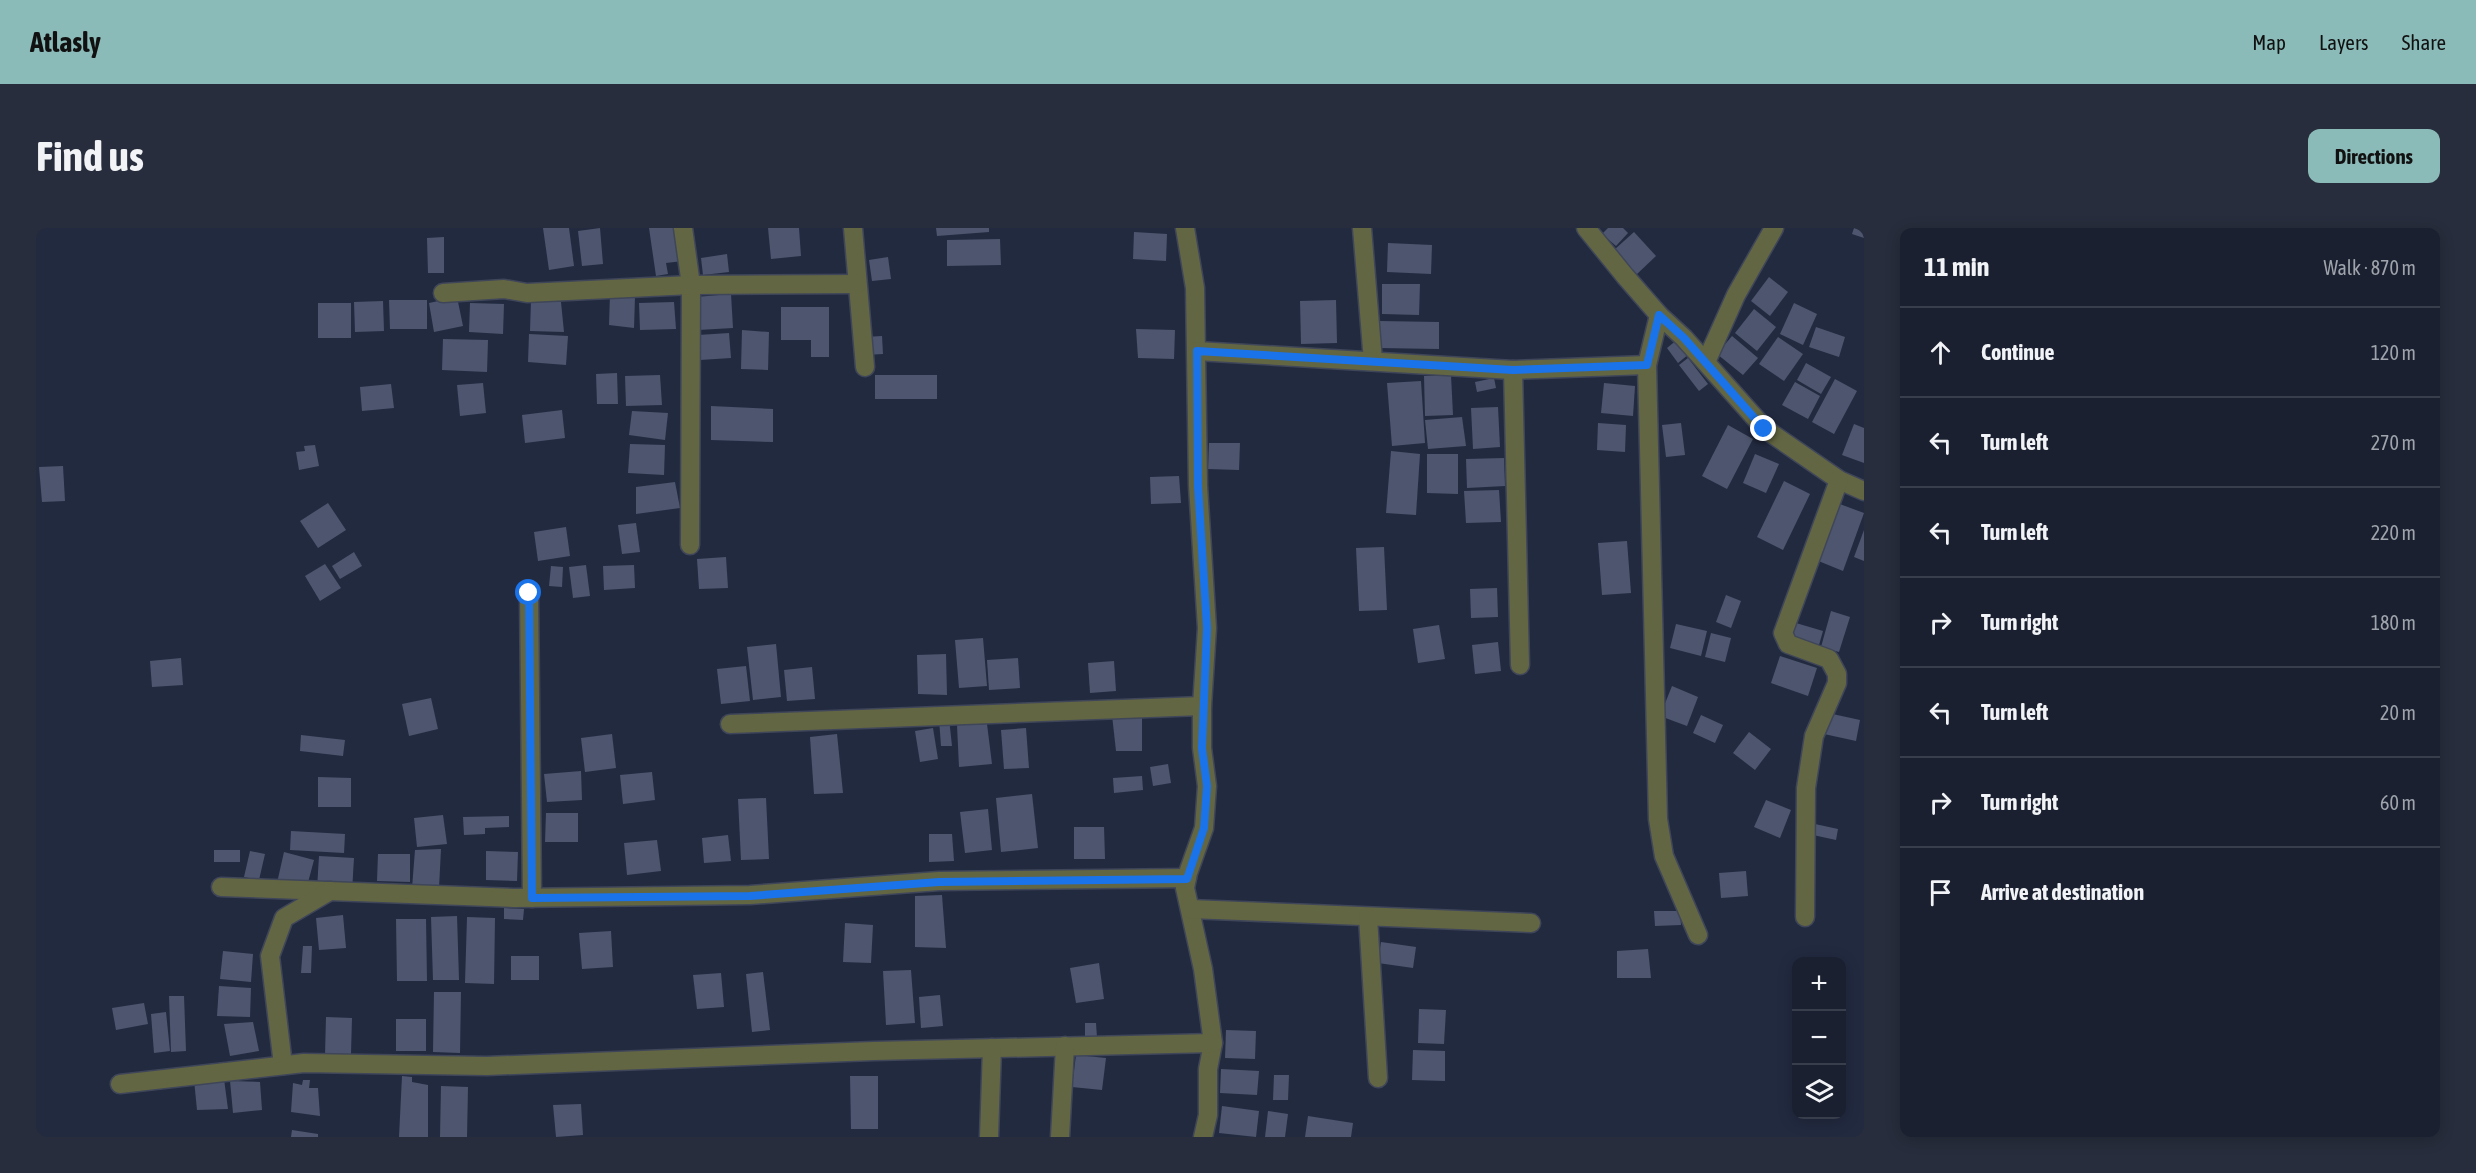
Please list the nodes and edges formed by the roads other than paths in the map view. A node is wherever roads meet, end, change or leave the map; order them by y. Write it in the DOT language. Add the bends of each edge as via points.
graph roads {
  1 [pos="683,228"];
  2 [pos="853,228"];
  3 [pos="1185,228"];
  4 [pos="1362,228"];
  5 [pos="1586,228"];
  6 [pos="1774,228"];
  7 [pos="857,284"];
  8 [pos="691,285"];
  9 [pos="442,292"];
  10 [pos="1659,315"];
  11 [pos="1197,351"];
  12 [pos="1373,361"];
  13 [pos="1706,362"];
  14 [pos="1647,365"];
  15 [pos="866,367"];
  16 [pos="1513,370"];
  17 [pos="1839,480"];
  18 [pos="1864,491"];
  19 [pos="690,545"];
  20 [pos="529,593"];
  21 [pos="1520,665"];
  22 [pos="1203,705"];
  23 [pos="730,724"];
  24 [pos="1187,879"];
  25 [pos="221,887"];
  26 [pos="330,891"];
  27 [pos="532,898"];
  28 [pos="1190,909"];
  29 [pos="1368,917"];
  30 [pos="1804,917"];
  31 [pos="1531,923"];
  32 [pos="1698,934"];
  33 [pos="1213,1043"];
  34 [pos="1065,1046"];
  35 [pos="992,1048"];
  36 [pos="283,1065"];
  37 [pos="1378,1078"];
  38 [pos="120,1084"];
  39 [pos="989,1137"];
  40 [pos="1060,1137"];
  41 [pos="1203,1137"];
  1 -- 8 [label="street"];
  2 -- 7 [label="street"];
  3 -- 11 [label="street" via="1195,288"];
  4 -- 12 [label="street"];
  5 -- 10 [label="street"];
  6 -- 13 [label="street" via="1736,295"];
  7 -- 8 [label="street"];
  7 -- 15 [label="street"];
  8 -- 9 [label="street" via="527,293 504,289"];
  8 -- 19 [label="street"];
  10 -- 13 [label="street"];
  10 -- 14 [label="street"];
  11 -- 12 [label="street"];
  11 -- 22 [label="street" via="1198,486 1207,628"];
  12 -- 16 [label="street"];
  13 -- 17 [label="street" via="1764,429"];
  14 -- 16 [label="street"];
  14 -- 32 [label="street" via="1658,819 1664,856"];
  16 -- 21 [label="street"];
  17 -- 18 [label="street"];
  17 -- 30 [label="street" via="1783,633 1788,644 1829,659 1837,674 1814,736 1806,788"];
  20 -- 27 [label="street"];
  22 -- 23 [label="street"];
  22 -- 24 [label="street" via="1202,748 1207,786 1204,828"];
  24 -- 27 [label="street" via="939,882 750,896"];
  24 -- 28 [label="street"];
  25 -- 26 [label="street"];
  26 -- 27 [label="street"];
  26 -- 36 [label="street" via="284,918 270,956"];
  28 -- 29 [label="street"];
  28 -- 33 [label="street"];
  29 -- 31 [label="street"];
  29 -- 37 [label="street"];
  33 -- 34 [label="street"];
  33 -- 41 [label="street"];
  34 -- 35 [label="street"];
  34 -- 40 [label="street"];
  35 -- 36 [label="street" via="487,1066"];
  35 -- 39 [label="street"];
  36 -- 38 [label="street"];
}
